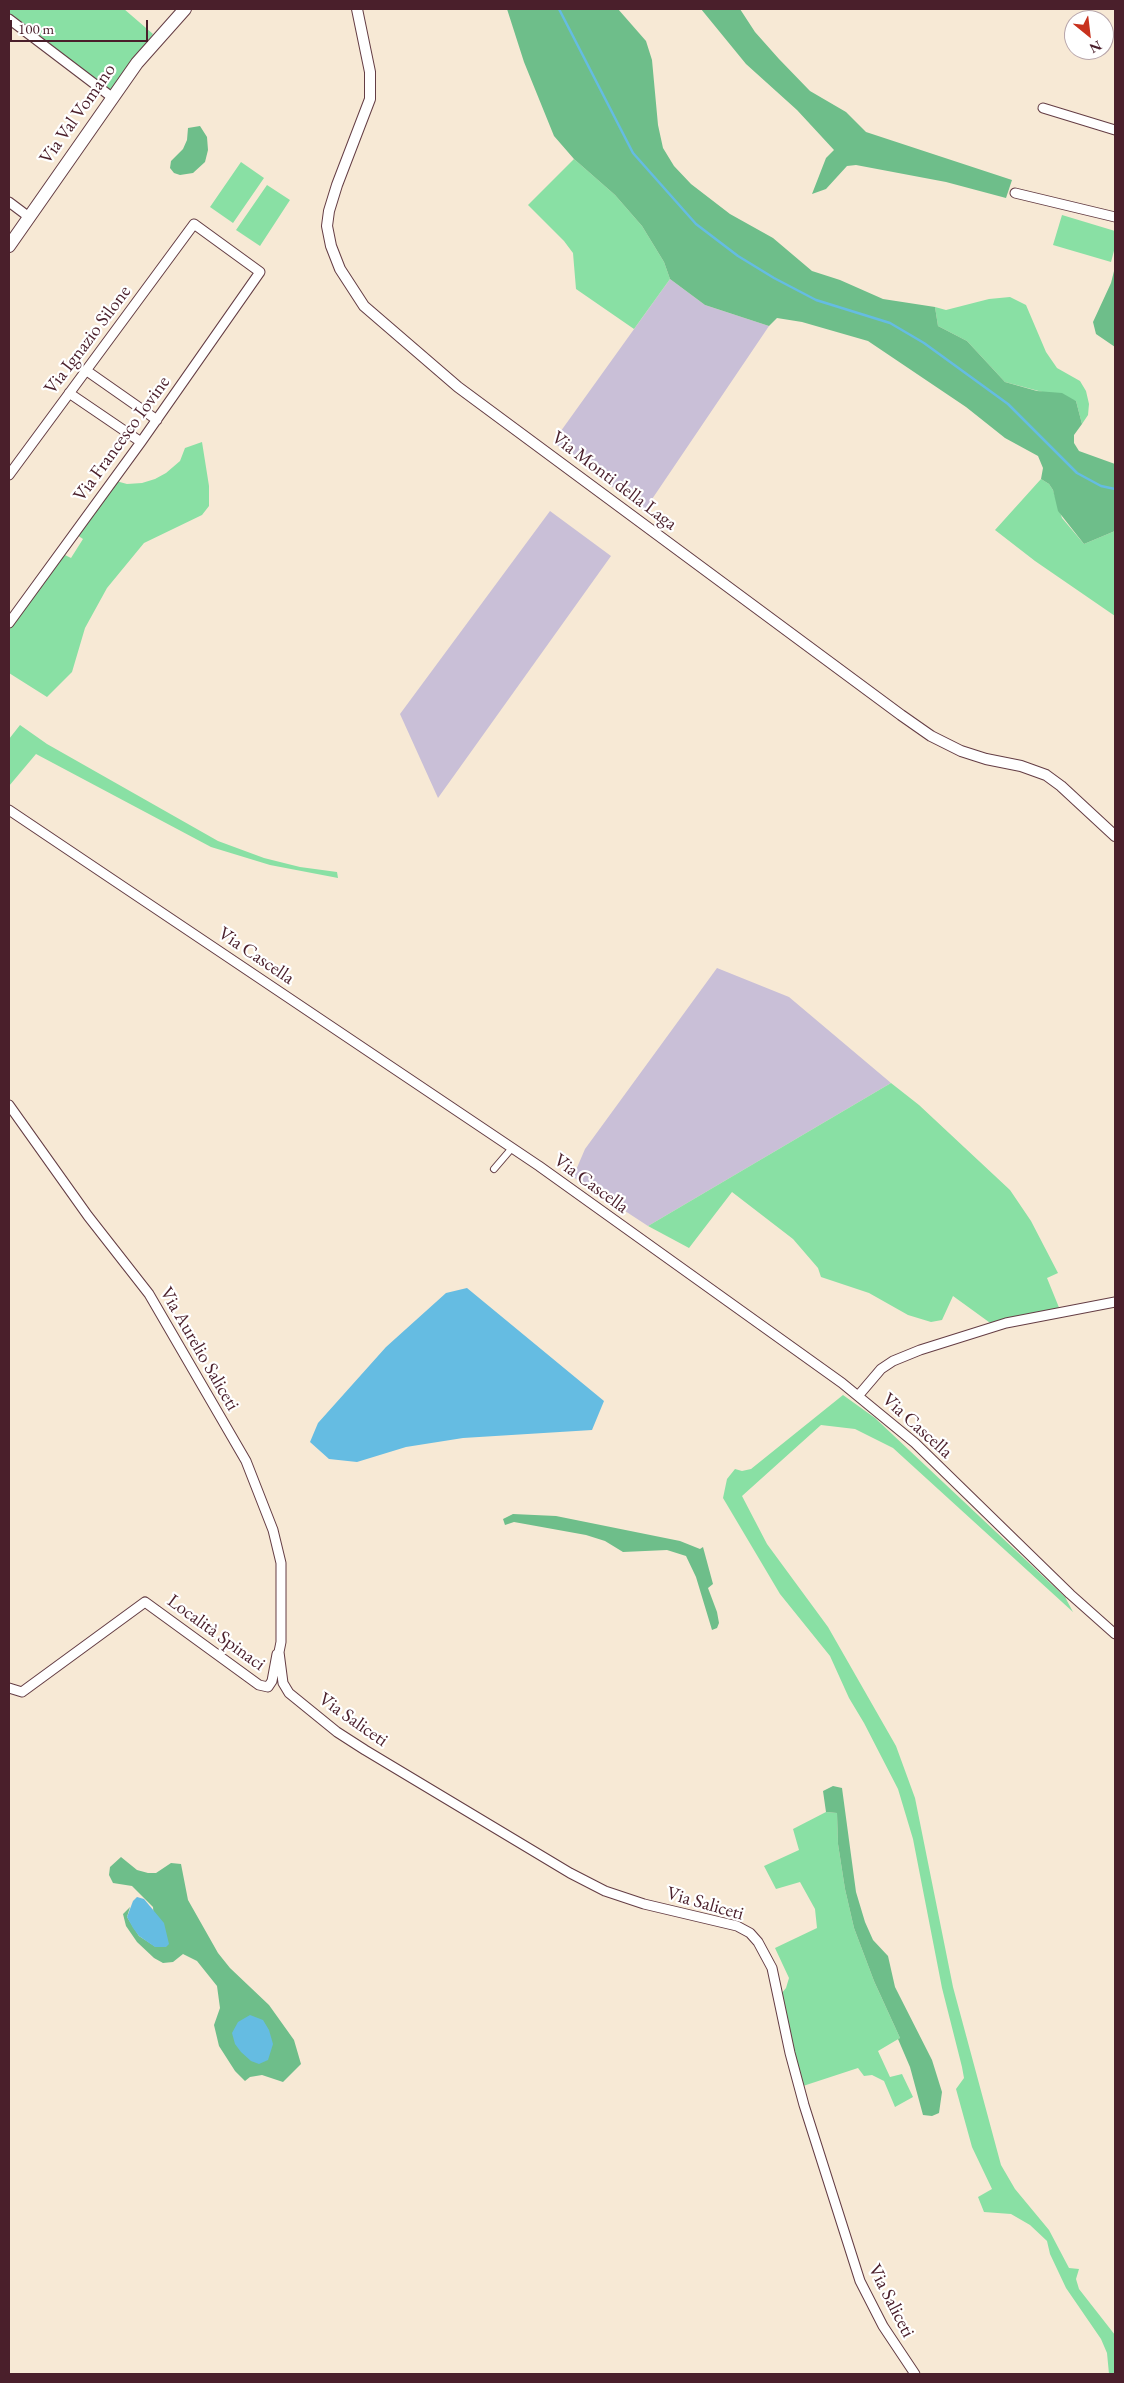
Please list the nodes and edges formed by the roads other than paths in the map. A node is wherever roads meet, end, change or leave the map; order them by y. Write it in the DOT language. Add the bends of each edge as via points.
graph roads {
  1 [pos="185,9"];
  2 [pos="357,9"];
  3 [pos="9,19"];
  4 [pos="112,98"];
  5 [pos="1042,108"];
  6 [pos="1115,130"];
  7 [pos="1015,192"];
  8 [pos="9,202"];
  9 [pos="29,217"];
  10 [pos="1115,217"];
  11 [pos="9,246"];
  12 [pos="260,272"];
  13 [pos="87,371"];
  14 [pos="69,393"];
  15 [pos="156,420"];
  16 [pos="141,442"];
  17 [pos="9,475"];
  18 [pos="9,623"];
  19 [pos="9,810"];
  20 [pos="1115,836"];
  21 [pos="9,1105"];
  22 [pos="512,1148"];
  23 [pos="494,1169"];
  24 [pos="1115,1302"];
  25 [pos="858,1396"];
  26 [pos="1115,1634"];
  27 [pos="281,1642"];
  28 [pos="9,1688"];
  29 [pos="915,2374"];
  1 -- 4 [label="main road, Via Val Vomano" via="148,49"];
  2 -- 20 [label="street, Via Monti della Laga" via="370,72 370,99 337,185 327,226 343,277 364,306 458,387 901,715 931,736 958,749 1046,775"];
  3 -- 4 [label="street"];
  4 -- 9 [label="main road, Via Val Vomano"];
  5 -- 6 [label="street"];
  7 -- 10 [label="street"];
  8 -- 9 [label="street"];
  9 -- 11 [label="main road, Via Val Vomano"];
  12 -- 13 [label="street, Via Ignazio Silone" via="194,224"];
  12 -- 15 [label="street, Via Francesco Iovine"];
  13 -- 14 [label="street, Via Ignazio Silone"];
  13 -- 15 [label="street"];
  14 -- 16 [label="street"];
  14 -- 17 [label="street, Via Ignazio Silone"];
  15 -- 16 [label="street, Via Francesco Iovine"];
  16 -- 18 [label="street, Via Francesco Iovine"];
  19 -- 22 [label="street, Via Cascella"];
  21 -- 27 [label="street, Via Aurelio Saliceti" via="88,1216 149,1294 246,1461 273,1530 281,1563"];
  22 -- 23 [label="street"];
  22 -- 25 [label="street, Via Cascella"];
  24 -- 25 [label="street" via="1006,1323 920,1350 881,1369"];
  25 -- 26 [label="street, Via Cascella" via="915,1443"];
  27 -- 28 [label="street, Località Spinaci" via="272,1681 268,1687 260,1685 145,1602 22,1692"];
  27 -- 29 [label="street, Via Saliceti" via="283,1683 289,1693 365,1750 605,1891 644,1904 737,1926 758,1942 772,1968 804,2104 860,2281 883,2326"];
}
